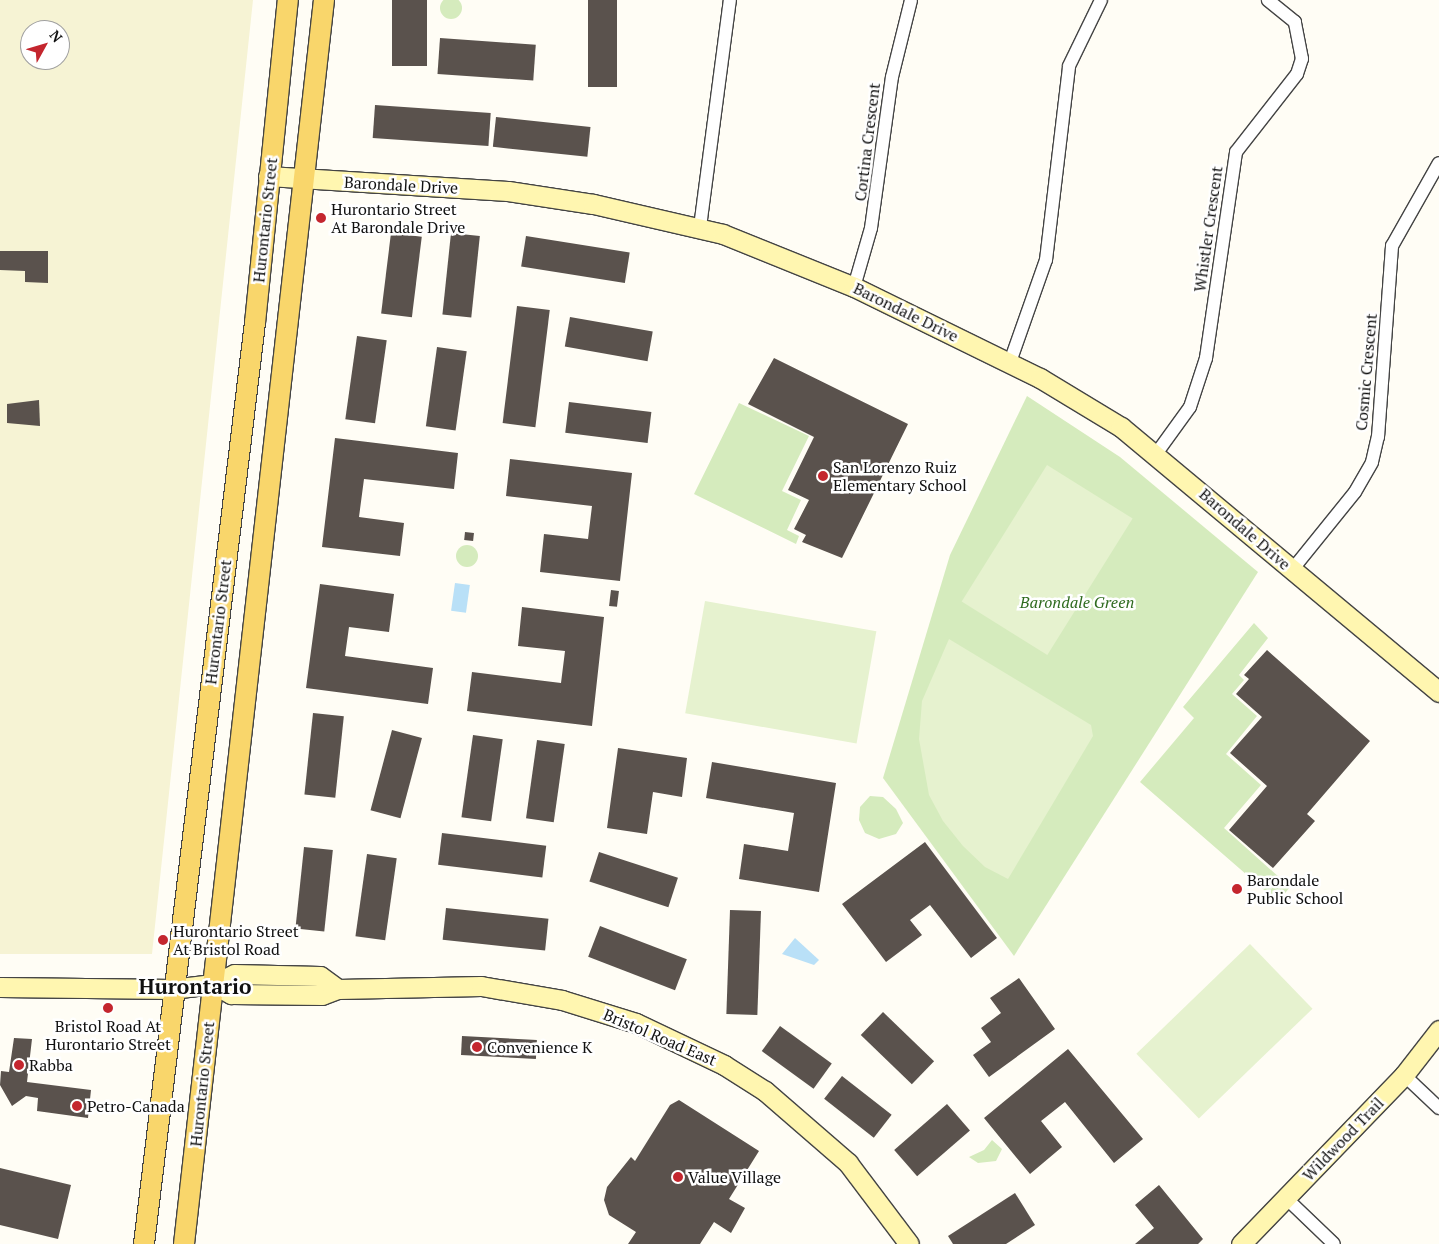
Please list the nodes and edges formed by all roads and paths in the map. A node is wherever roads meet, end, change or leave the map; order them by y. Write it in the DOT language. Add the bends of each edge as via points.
graph roads {
  1 [pos="288,0"];
  2 [pos="324,0"];
  3 [pos="730,0"];
  4 [pos="911,0"];
  5 [pos="1101,0"];
  6 [pos="1268,0"];
  7 [pos="1439,163"];
  8 [pos="268,176"];
  9 [pos="303,178"];
  10 [pos="700,227"];
  11 [pos="854,287"];
  12 [pos="1010,362"];
  13 [pos="1156,454"];
  14 [pos="1292,570"];
  15 [pos="1437,688"];
  16 [pos="213,984"];
  17 [pos="0,987"];
  18 [pos="172,989"];
  19 [pos="1439,1030"];
  20 [pos="1404,1075"];
  21 [pos="1439,1108"];
  22 [pos="1286,1198"];
  23 [pos="144,1244"];
  24 [pos="184,1244"];
  25 [pos="909,1244"];
  26 [pos="1241,1244"];
  27 [pos="1334,1244"];
  1 -- 8 [label="main road, Hurontario Street"];
  2 -- 9 [label="main road, Hurontario Street"];
  3 -- 10 [label="street"];
  4 -- 11 [label="street, Cortina Crescent" via="892,77 872,228"];
  5 -- 12 [label="street" via="1069,66 1046,260"];
  6 -- 13 [label="street, Whistler Crescent" via="1295,22 1302,59 1297,74 1236,152 1206,358 1190,407"];
  7 -- 14 [label="street, Cosmic Crescent" via="1392,246 1378,436 1372,462 1355,492"];
  8 -- 9 [label="street, Barondale Drive"];
  8 -- 18 [label="main road, Hurontario Street" via="255,323"];
  9 -- 10 [label="street, Barondale Drive" via="554,197"];
  9 -- 16 [label="main road, Hurontario Street"];
  10 -- 11 [label="street, Barondale Drive"];
  11 -- 12 [label="street, Barondale Drive"];
  12 -- 13 [label="street, Barondale Drive" via="1088,406"];
  13 -- 14 [label="street, Barondale Drive"];
  14 -- 15 [label="street, Barondale Drive"];
  16 -- 18 [label="street, Bristol Road East"];
  16 -- 24 [label="main road, Hurontario Street"];
  16 -- 25 [label="street, Bristol Road East" via="234,974 320,976 338,989 428,985 519,990 593,1009 679,1042 765,1091 822,1138 875,1194"];
  17 -- 18 [label="street, Bristol Road East"];
  18 -- 23 [label="main road, Hurontario Street"];
  19 -- 20 [label="street, Wildwood Trail"];
  20 -- 21 [label="street"];
  20 -- 22 [label="street, Wildwood Trail"];
  22 -- 26 [label="street, Wildwood Trail"];
  22 -- 27 [label="street"];
}
